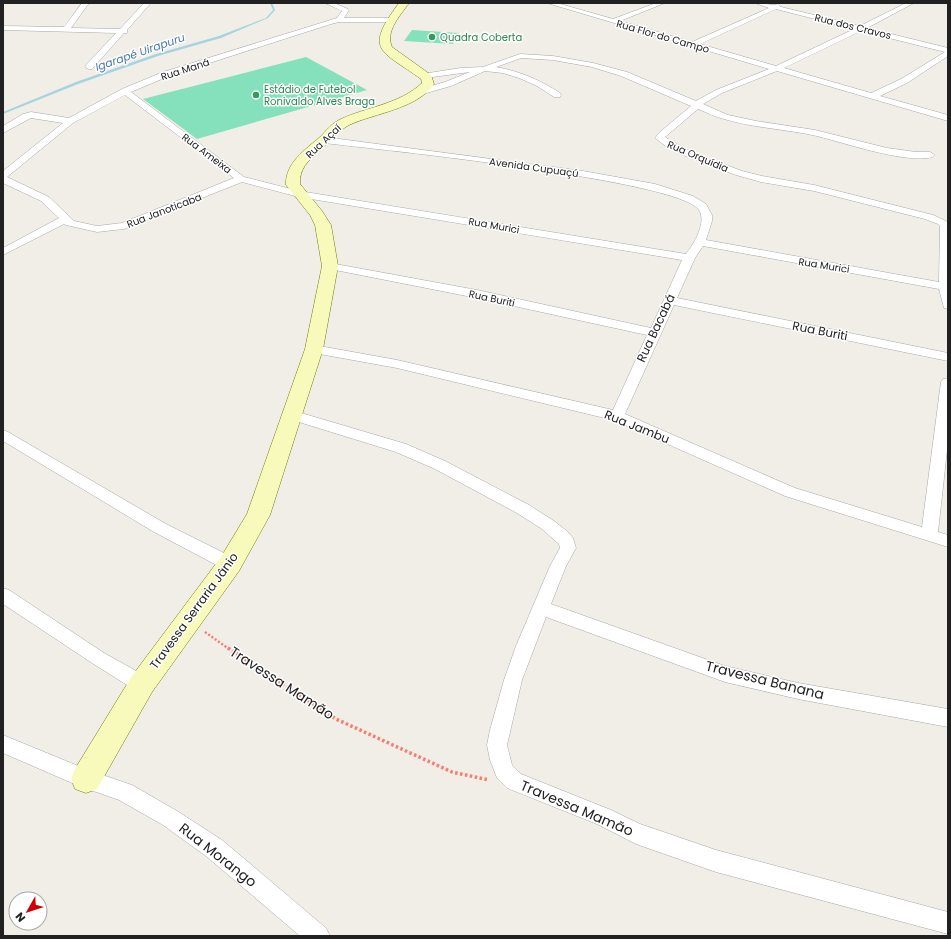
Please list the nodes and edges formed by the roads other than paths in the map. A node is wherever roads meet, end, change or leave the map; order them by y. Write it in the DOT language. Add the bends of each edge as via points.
graph roads {
  1 [pos="86,3"];
  2 [pos="148,3"];
  3 [pos="328,3"];
  4 [pos="404,3"];
  5 [pos="550,3"];
  6 [pos="662,3"];
  7 [pos="758,3"];
  8 [pos="785,3"];
  9 [pos="912,3"];
  10 [pos="775,7"];
  11 [pos="339,20"];
  12 [pos="390,20"];
  13 [pos="614,21"];
  14 [pos="3,28"];
  15 [pos="862,28"];
  16 [pos="66,29"];
  17 [pos="124,31"];
  18 [pos="693,44"];
  19 [pos="948,50"];
  20 [pos="948,53"];
  21 [pos="89,67"];
  22 [pos="484,69"];
  23 [pos="776,69"];
  24 [pos="425,76"];
  25 [pos="125,91"];
  26 [pos="423,91"];
  27 [pos="557,95"];
  28 [pos="874,96"];
  29 [pos="696,104"];
  30 [pos="948,118"];
  31 [pos="70,121"];
  32 [pos="3,130"];
  33 [pos="324,140"];
  34 [pos="930,154"];
  35 [pos="3,178"];
  36 [pos="241,180"];
  37 [pos="299,194"];
  38 [pos="64,219"];
  39 [pos="700,242"];
  40 [pos="3,252"];
  41 [pos="689,258"];
  42 [pos="330,266"];
  43 [pos="947,287"];
  44 [pos="669,300"];
  45 [pos="948,305"];
  46 [pos="654,333"];
  47 [pos="314,349"];
  48 [pos="948,357"];
  49 [pos="948,382"];
  50 [pos="291,414"];
  51 [pos="617,416"];
  52 [pos="3,435"];
  53 [pos="929,536"];
  54 [pos="948,541"];
  55 [pos="230,564"];
  56 [pos="3,595"];
  57 [pos="541,608"];
  58 [pos="142,684"];
  59 [pos="948,718"];
  60 [pos="3,744"];
  61 [pos="86,779"];
  62 [pos="948,923"];
  63 [pos="318,936"];
  1 -- 16 [label="street"];
  2 -- 17 [label="street"];
  3 -- 11 [label="street" via="346,10"];
  4 -- 12 [label="street"];
  5 -- 13 [label="street, Rua Flor do Campo"];
  6 -- 13 [label="street"];
  7 -- 10 [label="street, Rua dos Cravos"];
  8 -- 10 [label="street"];
  9 -- 15 [label="street, Rua Orquídia"];
  10 -- 15 [label="street, Rua dos Cravos"];
  10 -- 18 [label="street"];
  11 -- 12 [label="street, Rua Maná"];
  11 -- 25 [label="street, Rua Maná" via="166,74"];
  12 -- 24 [label="street" via="383,38 386,47"];
  13 -- 18 [label="street, Rua Flor do Campo"];
  14 -- 16 [label="street"];
  15 -- 19 [label="street, Rua dos Cravos"];
  15 -- 23 [label="street, Rua Orquídia"];
  16 -- 17 [label="street"];
  17 -- 21 [label="street"];
  18 -- 23 [label="street, Rua Flor do Campo"];
  20 -- 28 [label="street" via="904,81"];
  22 -- 24 [label="street"];
  22 -- 26 [label="street"];
  22 -- 27 [label="street" via="531,80"];
  22 -- 29 [label="street" via="526,56 573,61 624,74"];
  23 -- 28 [label="street, Rua Flor do Campo"];
  23 -- 29 [label="street, Rua Orquídia"];
  24 -- 26 [label="street" via="428,84"];
  25 -- 31 [label="street, Rua Maná"];
  25 -- 36 [label="street, Rua Ameixa"];
  26 -- 33 [label="street, Rua Açaí" via="340,124"];
  28 -- 30 [label="street, Rua Flor do Campo"];
  29 -- 34 [label="street" via="714,114 737,120 815,133 887,151"];
  29 -- 43 [label="street, Rua Orquídia" via="663,134 660,138 663,141 698,158 739,173 814,188 942,222 945,225"];
  31 -- 32 [label="street" via="31,115"];
  31 -- 35 [label="street, Rua Maná"];
  33 -- 37 [label="street, Rua Açaí" via="298,166 292,180"];
  33 -- 39 [label="street, Avenida Cupuaçú" via="465,156 584,174 683,195 705,210 705,226"];
  35 -- 38 [label="street, Rua Janoticaba" via="44,199"];
  36 -- 37 [label="street, Rua Ameixa"];
  36 -- 38 [label="street, Rua Janoticaba" via="124,226 97,229"];
  37 -- 41 [label="street, Rua Murici"];
  37 -- 42 [label="street, Rua Açaí" via="323,225"];
  38 -- 40 [label="street"];
  39 -- 41 [label="street, Rua Bacabá"];
  39 -- 43 [label="street, Rua Murici"];
  41 -- 44 [label="street, Rua Bacabá"];
  42 -- 46 [label="street, Rua Buriti" via="476,294"];
  42 -- 47 [label="street, Rua Açaí"];
  43 -- 45 [label="street"];
  44 -- 46 [label="street, Rua Bacabá"];
  44 -- 48 [label="street, Rua Buriti"];
  46 -- 51 [label="street, Rua Bacabá"];
  47 -- 50 [label="street, Travessa Serraria Jânio"];
  47 -- 51 [label="street, Rua Jambu" via="397,364"];
  49 -- 53 [label="street"];
  50 -- 55 [label="street, Travessa Serraria Jânio" via="258,515"];
  50 -- 57 [label="street" via="372,438 433,462 523,509 562,535 568,548"];
  51 -- 53 [label="street, Rua Jambu" via="790,492"];
  52 -- 55 [label="street" via="160,528"];
  53 -- 54 [label="street, Rua Jambu"];
  55 -- 58 [label="street, Travessa Serraria Jânio"];
  56 -- 58 [label="street"];
  57 -- 59 [label="street, Travessa Banana" via="725,674 798,691"];
  57 -- 62 [label="street, Travessa Mamão" via="513,680 497,745 504,771 514,781 636,832 716,861"];
  58 -- 61 [label="street, Travessa Serraria Jânio"];
  60 -- 61 [label="street"];
  61 -- 63 [label="street, Rua Morango" via="125,792 170,818 214,848"];
}
